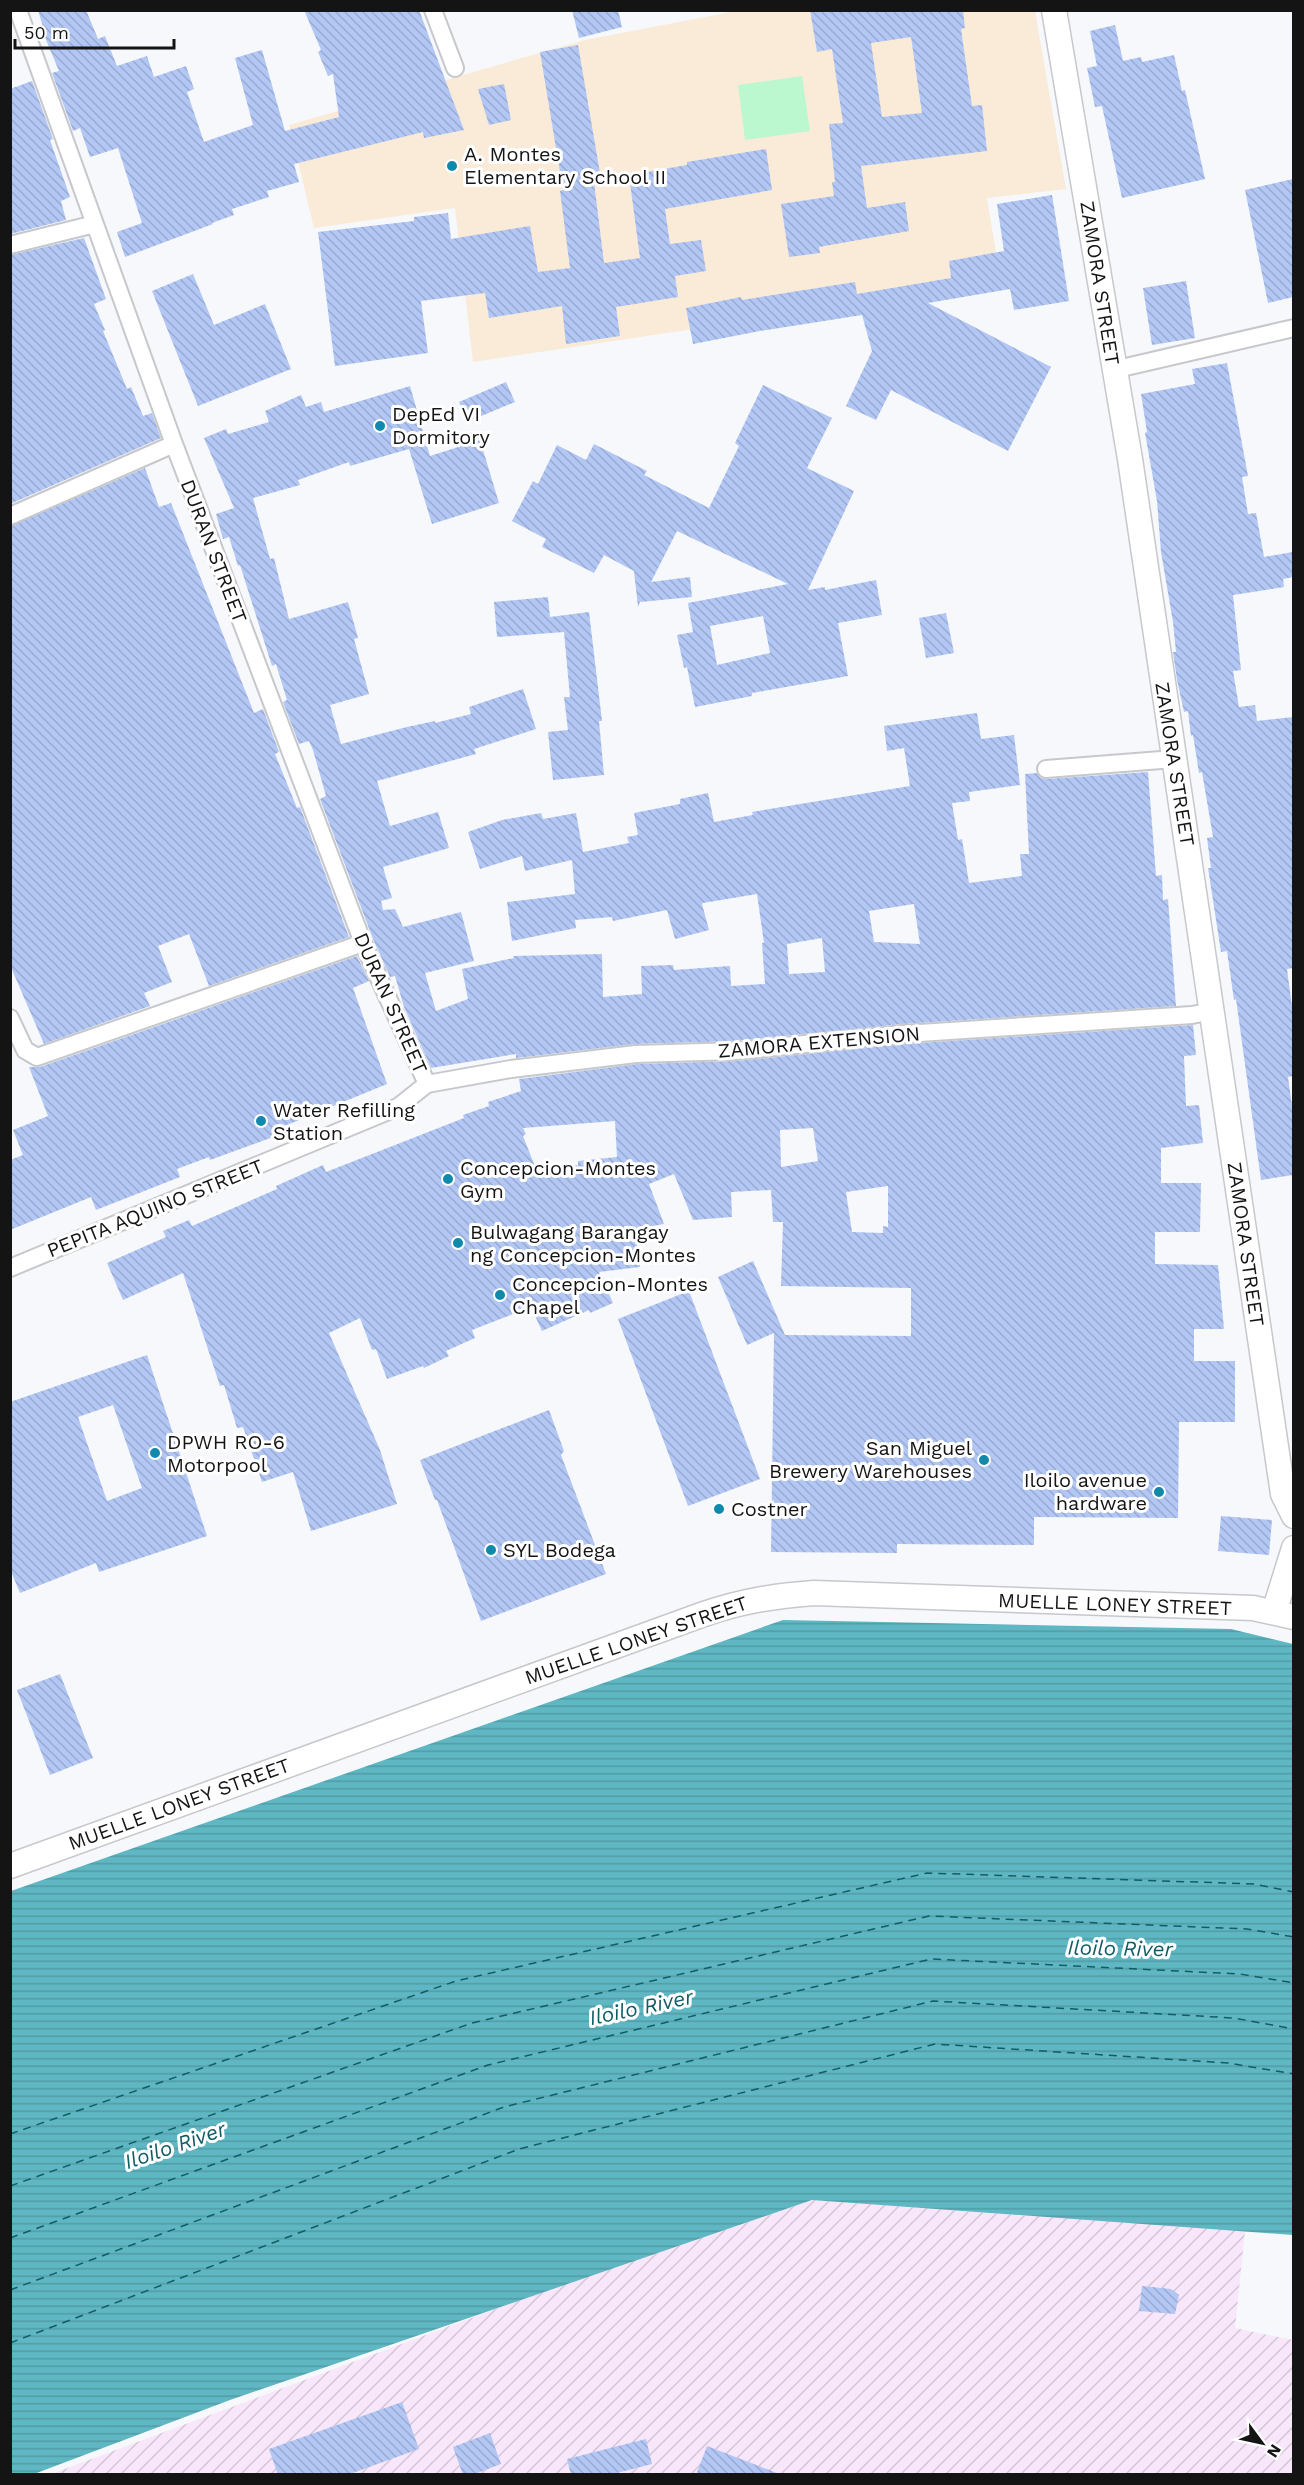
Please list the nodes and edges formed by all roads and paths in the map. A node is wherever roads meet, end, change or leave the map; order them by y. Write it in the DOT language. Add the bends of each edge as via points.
graph roads {
  1 [pos="18,10"];
  2 [pos="433,10"];
  3 [pos="1054,10"];
  4 [pos="454,68"];
  5 [pos="94,224"];
  6 [pos="10,245"];
  7 [pos="1293,328"];
  8 [pos="1113,370"];
  9 [pos="174,444"];
  10 [pos="10,516"];
  11 [pos="1174,759"];
  12 [pos="1046,769"];
  13 [pos="363,943"];
  14 [pos="1212,1011"];
  15 [pos="10,1018"];
  16 [pos="427,1084"];
  17 [pos="10,1268"];
  18 [pos="1293,1516"];
  19 [pos="1293,1548"];
  20 [pos="1283,1614"];
  21 [pos="10,1866"];
  1 -- 5 [label="street, DURAN STREET"];
  2 -- 4 [label="street"];
  3 -- 8 [label="street, ZAMORA STREET"];
  5 -- 6 [label="street"];
  5 -- 9 [label="street, DURAN STREET"];
  7 -- 8 [label="street"];
  8 -- 11 [label="street, ZAMORA STREET" via="1130,459"];
  9 -- 10 [label="street"];
  9 -- 13 [label="street, DURAN STREET"];
  11 -- 12 [label="street"];
  11 -- 14 [label="street, ZAMORA STREET"];
  13 -- 15 [label="street" via="37,1057 25,1050"];
  13 -- 16 [label="street, DURAN STREET"];
  14 -- 16 [label="street, ZAMORA EXTENSION" via="736,1051 636,1054"];
  14 -- 18 [label="street, ZAMORA STREET" via="1282,1494"];
  16 -- 17 [label="street, PEPITA AQUINO STREET" via="399,1107"];
  19 -- 20 [label="street"];
  20 -- 21 [label="street, MUELLE LONEY STREET" via="1253,1608 838,1594 772,1596 704,1614"];
}
